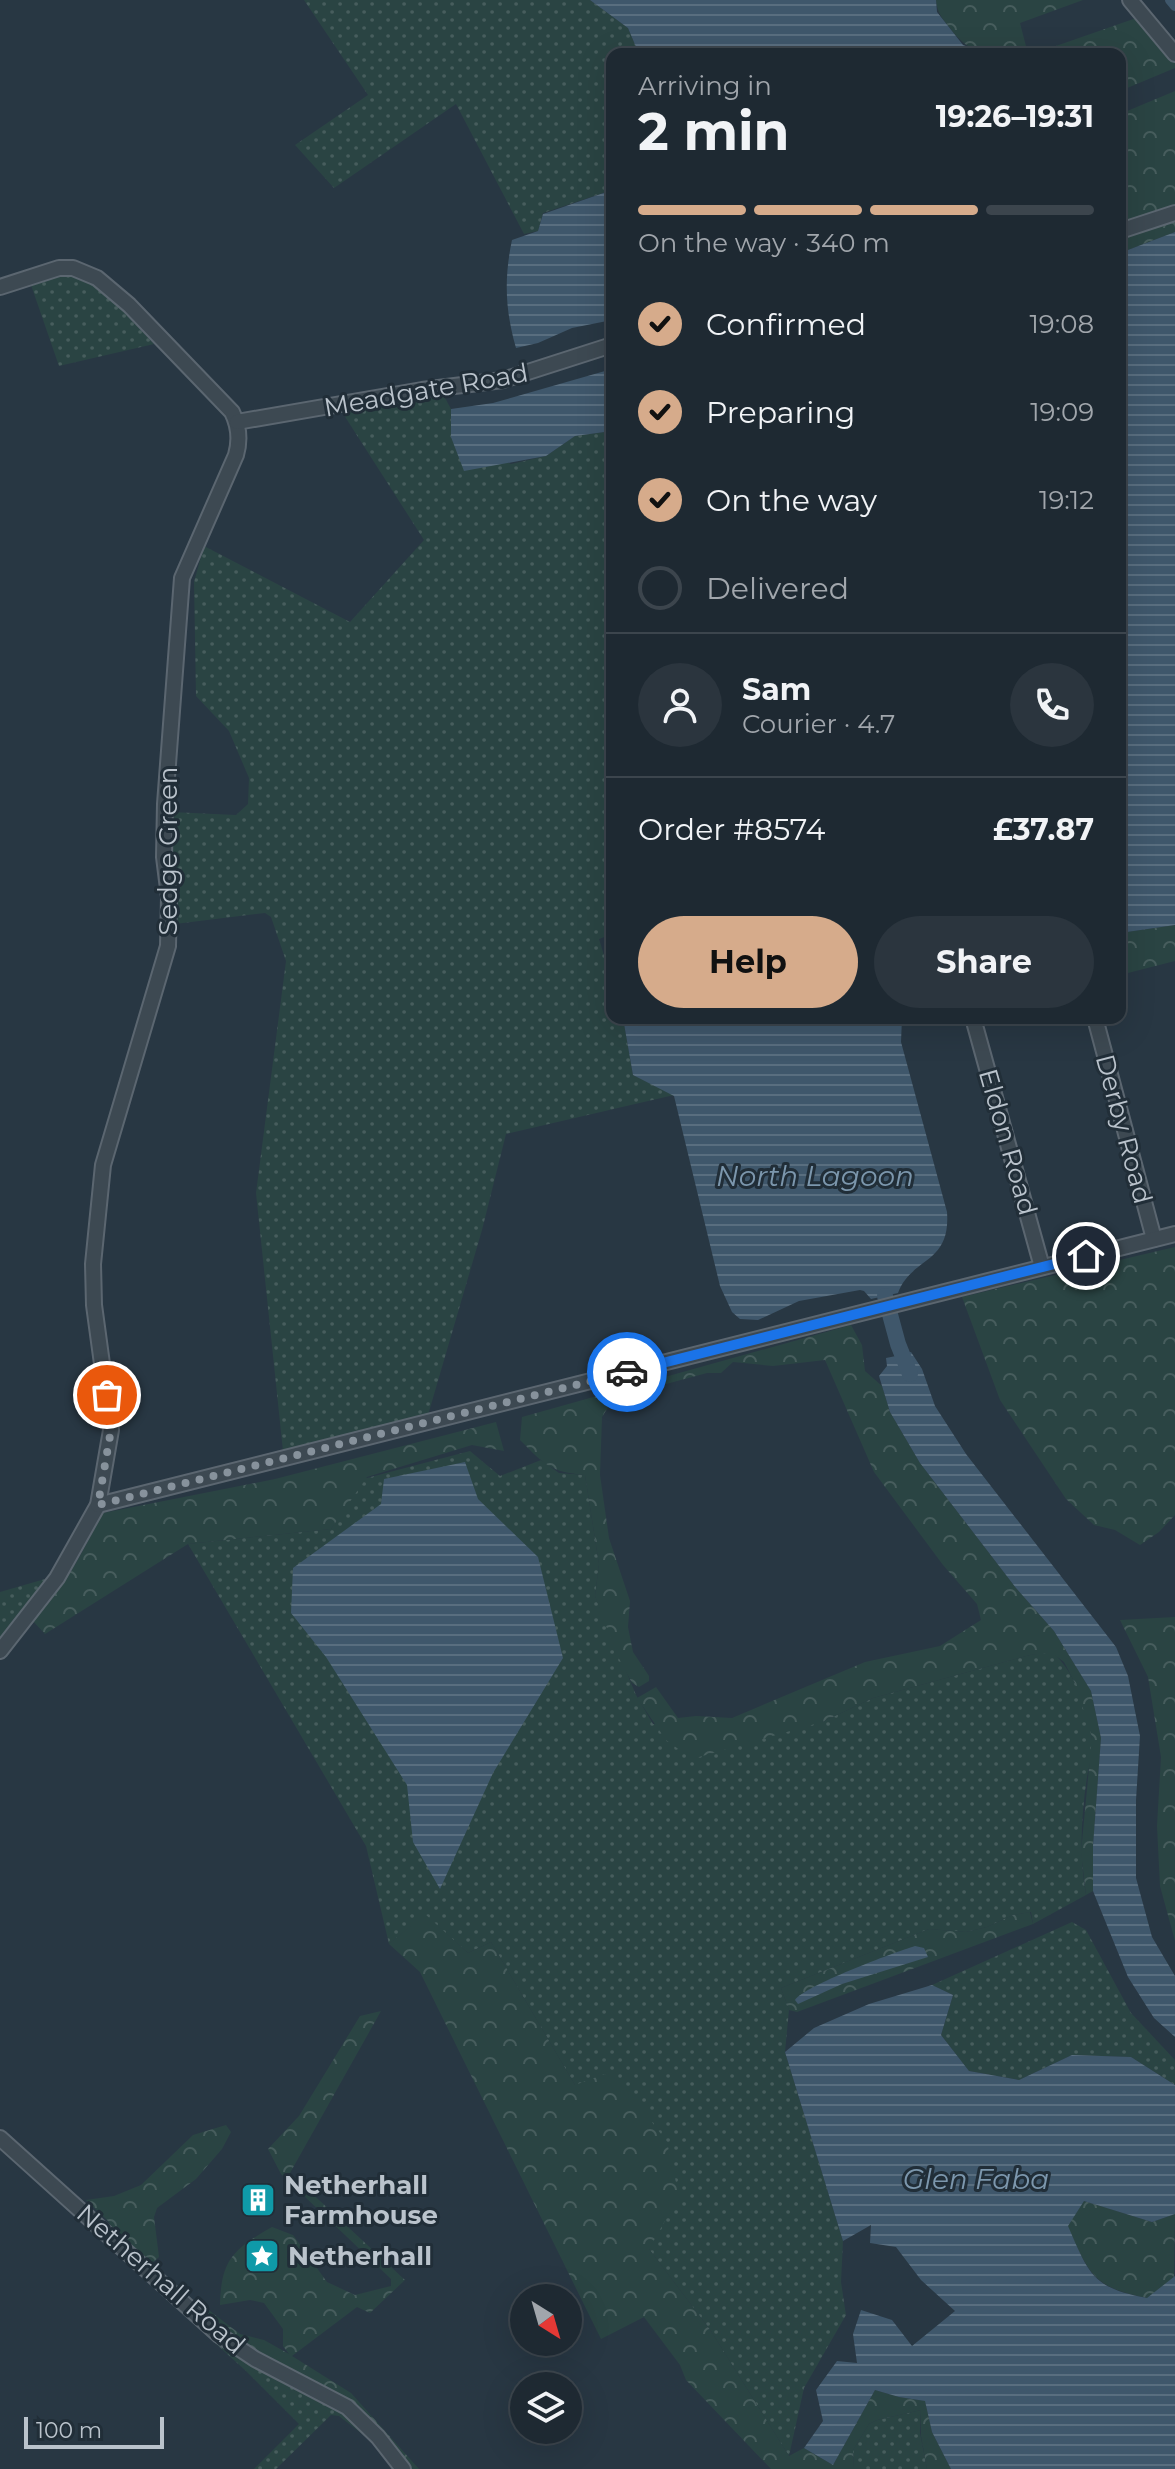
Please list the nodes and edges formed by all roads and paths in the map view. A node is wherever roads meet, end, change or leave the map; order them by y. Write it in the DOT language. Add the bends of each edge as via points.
graph roads {
  1 [pos="1130,0"];
  2 [pos="1175,54"];
  3 [pos="1175,213"];
  4 [pos="1126,229"];
  5 [pos="0,287"];
  6 [pos="606,347"];
  7 [pos="237,422"];
  8 [pos="975,1024"];
  9 [pos="1097,1024"];
  10 [pos="1175,1234"];
  11 [pos="1154,1239"];
  12 [pos="1042,1267"];
  13 [pos="98,1505"];
  14 [pos="0,1651"];
  15 [pos="0,2138"];
  16 [pos="403,2469"];
  1 -- 2 [label="street"];
  3 -- 4 [label="street"];
  5 -- 7 [label="street" via="59,268 97,278 129,305"];
  6 -- 7 [label="street, Meadgate Road" via="503,380"];
  7 -- 13 [label="street, Sedge Green" via="236,455 182,578 165,804 168,946 103,1165 94,1305 111,1430"];
  8 -- 12 [label="street, Eldon Road"];
  9 -- 11 [label="street, Derby Road"];
  10 -- 11 [label="street"];
  11 -- 12 [label="street"];
  12 -- 13 [label="street"];
  13 -- 14 [label="street, Sedge Green" via="57,1578"];
  15 -- 16 [label="street, Netherhall Road" via="219,2335 347,2407"];
}
